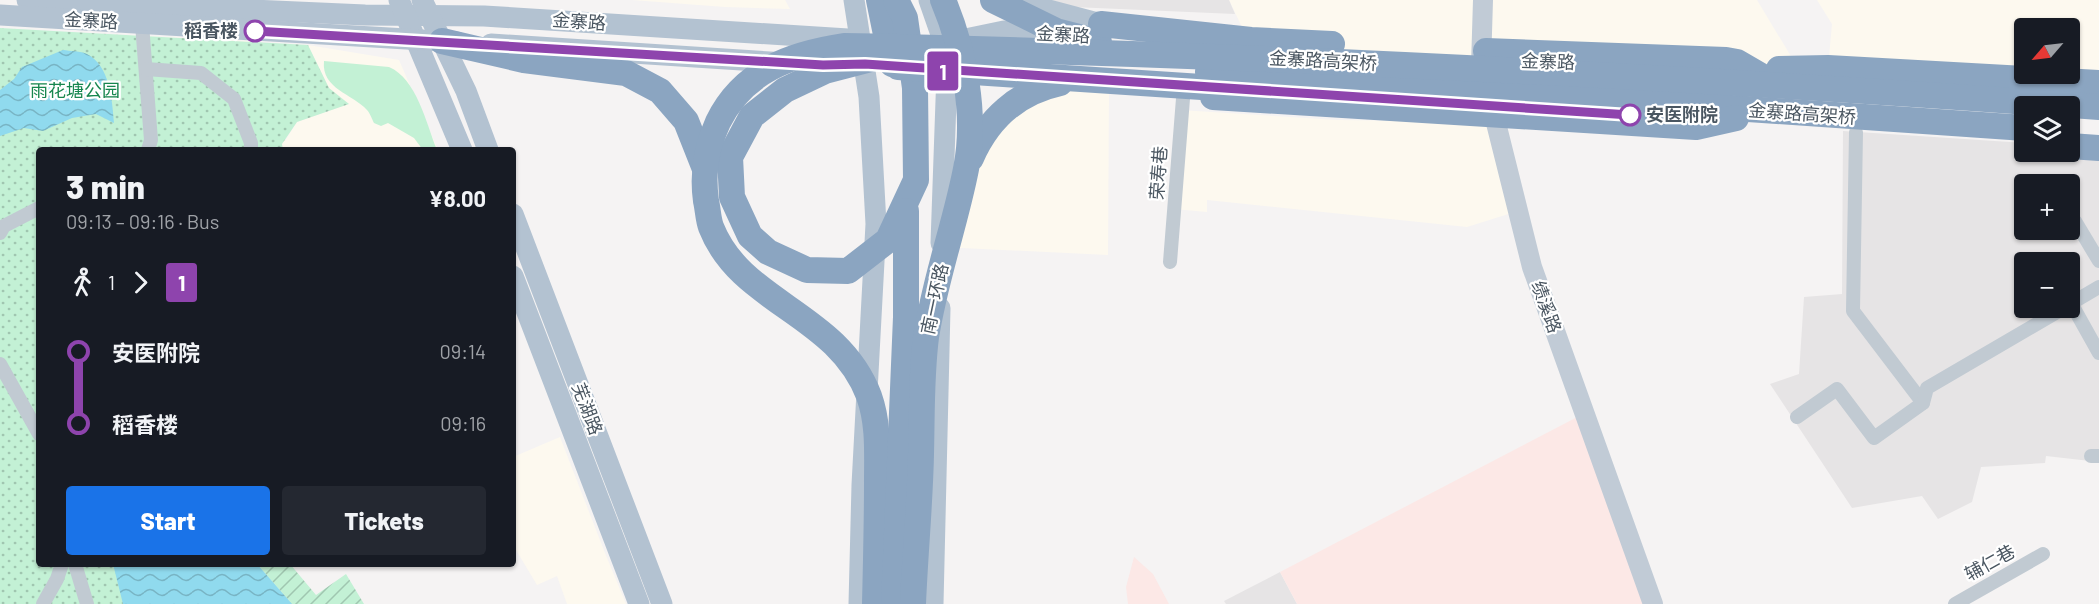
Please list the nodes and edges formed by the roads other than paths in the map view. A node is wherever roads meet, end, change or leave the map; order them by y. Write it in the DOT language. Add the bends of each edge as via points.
graph roads {
  1 [pos="27,0"];
  2 [pos="854,0"];
  3 [pos="879,0"];
  4 [pos="896,0"];
  5 [pos="914,0"];
  6 [pos="929,0"];
  7 [pos="943,0"];
  8 [pos="993,0"];
  9 [pos="1028,0"];
  10 [pos="1483,0"];
  11 [pos="402,8"];
  12 [pos="426,8"];
  13 [pos="0,15"];
  14 [pos="142,24"];
  15 [pos="1101,24"];
  16 [pos="416,39"];
  17 [pos="861,39"];
  18 [pos="441,41"];
  19 [pos="944,43"];
  20 [pos="1230,56"];
  21 [pos="1479,59"];
  22 [pos="865,64"];
  23 [pos="1728,67"];
  24 [pos="146,69"];
  25 [pos="947,72"];
  26 [pos="1262,76"];
  27 [pos="1053,77"];
  28 [pos="1773,83"];
  29 [pos="2099,83"];
  30 [pos="1184,86"];
  31 [pos="1491,106"];
  32 [pos="2099,107"];
  33 [pos="1768,112"];
  34 [pos="2014,127"];
  35 [pos="2080,131"];
  36 [pos="1856,132"];
  37 [pos="2099,132"];
  38 [pos="2014,142"];
  39 [pos="149,147"];
  40 [pos="251,147"];
  41 [pos="461,147"];
  42 [pos="488,147"];
  43 [pos="2080,147"];
  44 [pos="2099,148"];
  45 [pos="967,167"];
  46 [pos="36,210"];
  47 [pos="516,222"];
  48 [pos="2080,229"];
  49 [pos="0,233"];
  50 [pos="941,239"];
  51 [pos="2099,261"];
  52 [pos="1170,262"];
  53 [pos="516,284"];
  54 [pos="2099,286"];
  55 [pos="2080,298"];
  56 [pos="2047,318"];
  57 [pos="2078,318"];
  58 [pos="2099,353"];
  59 [pos="0,364"];
  60 [pos="1923,403"];
  61 [pos="1797,417"];
  62 [pos="36,429"];
  63 [pos="2043,554"];
  64 [pos="61,567"];
  65 [pos="76,567"];
  66 [pos="43,604"];
  67 [pos="87,604"];
  68 [pos="639,604"];
  69 [pos="662,604"];
  70 [pos="859,604"];
  71 [pos="875,604"];
  72 [pos="894,604"];
  73 [pos="913,604"];
  74 [pos="933,604"];
  75 [pos="1653,604"];
  76 [pos="1955,604"];
  1 -- 11 [label="main road, 金寨路"];
  2 -- 17 [label="main road"];
  3 -- 72 [label="highway, 南一环路" via="902,112 906,181 906,316"];
  4 -- 26 [label="highway, 金寨路高架桥" via="905,18 907,30 908,41 910,53 912,65 915,88 916,180 888,240 848,271 807,270 768,252 750,236 732,196 730,157 752,116 785,90 825,71 875,58 909,59 920,60 1012,63 1148,69"];
  5 -- 18 [label="highway" via="919,10 931,91 932,133 919,206 887,259 852,282 823,286 779,278 744,255 725,226 686,121 660,91 626,73 524,60"];
  6 -- 19 [label="main road"];
  7 -- 45 [label="highway, 南一环路" via="953,24 969,102"];
  8 -- 20 [label="highway" via="1056,31 1099,42"];
  9 -- 15 [label="main road" via="1045,9"];
  10 -- 21 [label="street, 绩溪路"];
  11 -- 12 [label="main road, 金寨路"];
  11 -- 16 [label="main road"];
  12 -- 17 [label="main road, 金寨路" via="495,17"];
  12 -- 18 [label="main road"];
  13 -- 14 [label="main road, 金寨路"];
  14 -- 16 [label="main road, 金寨路"];
  14 -- 24 [label="street"];
  15 -- 28 [label="highway" via="1251,40 1726,60 1737,62"];
  16 -- 18 [label="main road, 金寨路"];
  16 -- 41 [label="main road"];
  17 -- 19 [label="main road, 金寨路"];
  17 -- 22 [label="main road"];
  18 -- 22 [label="main road, 金寨路" via="823,65"];
  18 -- 42 [label="main road"];
  19 -- 21 [label="main road, 金寨路" via="1004,31"];
  19 -- 25 [label="main road"];
  20 -- 28 [label="highway, 金寨路高架桥"];
  20 -- 71 [label="highway" via="844,46 810,51 774,65 741,89 722,115 704,166 710,226 725,254 747,280 833,340 854,367 869,397 877,434"];
  21 -- 23 [label="main road, 金寨路"];
  21 -- 31 [label="street, 绩溪路"];
  22 -- 25 [label="highway"];
  22 -- 70 [label="main road" via="876,224"];
  23 -- 29 [label="highway, 金寨路"];
  24 -- 39 [label="street"];
  24 -- 40 [label="street" via="201,73 234,99"];
  25 -- 27 [label="highway"];
  25 -- 50 [label="main road"];
  26 -- 33 [label="highway, 金寨路高架桥"];
  26 -- 45 [label="highway" via="1215,79 1094,75 1052,84 1019,98 995,119 979,139"];
  27 -- 30 [label="highway"];
  27 -- 33 [label="highway" via="1109,91 1696,126"];
  27 -- 50 [label="main road" via="1013,92 986,116 959,168"];
  28 -- 32 [label="highway, 金寨路高架桥"];
  30 -- 31 [label="highway"];
  30 -- 52 [label="street, 荣寿巷"];
  31 -- 36 [label="highway"];
  31 -- 75 [label="street, 绩溪路" via="1532,267"];
  33 -- 34 [label="highway, 金寨路高架桥"];
  35 -- 37 [label="highway"];
  36 -- 38 [label="highway"];
  36 -- 60 [label="street" via="1853,311"];
  43 -- 44 [label="highway"];
  45 -- 73 [label="highway, 南一环路" via="927,336 921,389"];
  46 -- 49 [label="street" via="4,226"];
  47 -- 69 [label="main road, 芜湖路"];
  48 -- 51 [label="street"];
  50 -- 74 [label="main road"];
  53 -- 68 [label="main road, 芜湖路"];
  54 -- 55 [label="street"];
  56 -- 60 [label="street" via="1928,388"];
  57 -- 58 [label="street"];
  59 -- 62 [label="street"];
  60 -- 61 [label="street" via="1874,438 1836,389"];
  63 -- 76 [label="street, 辅仁巷"];
  64 -- 66 [label="street"];
  65 -- 67 [label="street"];
}
